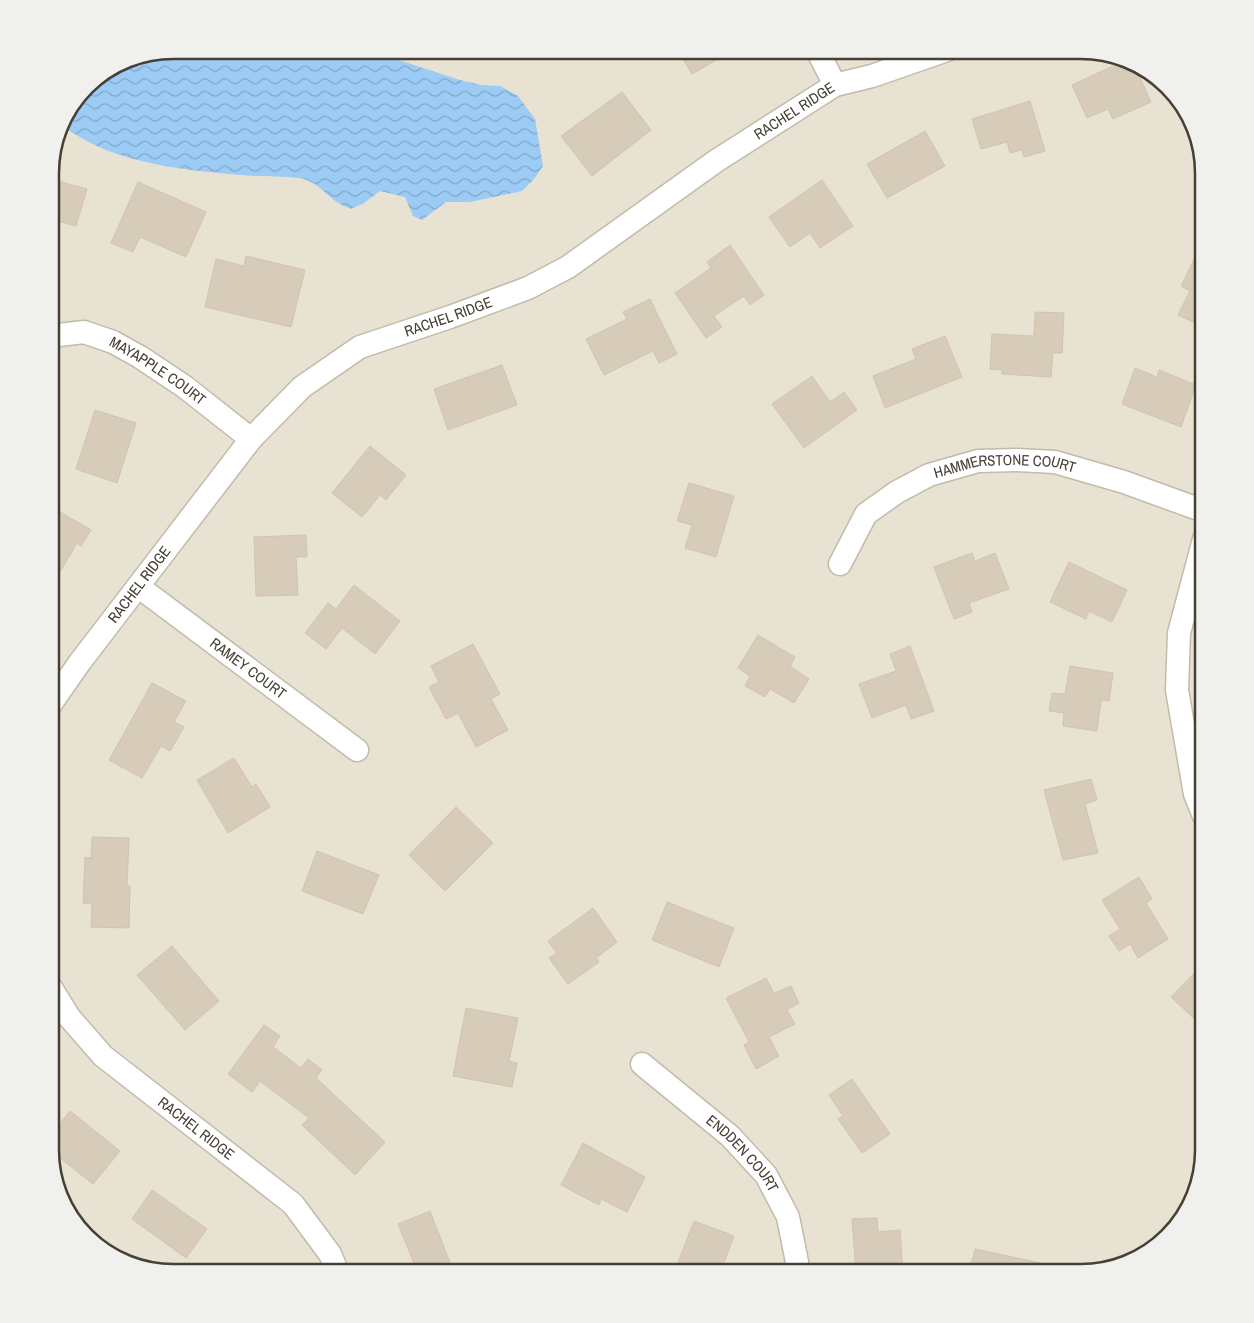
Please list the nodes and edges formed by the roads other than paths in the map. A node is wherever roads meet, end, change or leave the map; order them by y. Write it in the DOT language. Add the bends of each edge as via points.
graph roads {
  1 [pos="822,59"];
  2 [pos="921,59"];
  3 [pos="836,85"];
  4 [pos="59,335"];
  5 [pos="252,439"];
  6 [pos="1195,508"];
  7 [pos="840,564"];
  8 [pos="1195,573"];
  9 [pos="139,586"];
  10 [pos="59,692"];
  11 [pos="357,750"];
  12 [pos="1195,794"];
  13 [pos="59,1001"];
  14 [pos="642,1064"];
  15 [pos="334,1264"];
  16 [pos="797,1264"];
  1 -- 3 [label="street"];
  2 -- 3 [label="street, RACHEL RIDGE"];
  3 -- 5 [label="street, RACHEL RIDGE" via="716,160 568,267 528,288 360,347 302,387"];
  4 -- 5 [label="street, MAYAPPLE COURT" via="84,332 113,342 185,387"];
  5 -- 9 [label="street, RACHEL RIDGE"];
  6 -- 7 [label="street, HAMMERSTONE COURT" via="1055,462 978,461 929,475 866,514"];
  8 -- 12 [label="street" via="1179,633 1177,690"];
  9 -- 10 [label="street, RACHEL RIDGE"];
  9 -- 11 [label="street, RAMEY COURT"];
  13 -- 15 [label="street, RACHEL RIDGE" via="103,1056 293,1204"];
  14 -- 16 [label="street, ENDDEN COURT" via="730,1136 766,1175 788,1217"];
}
